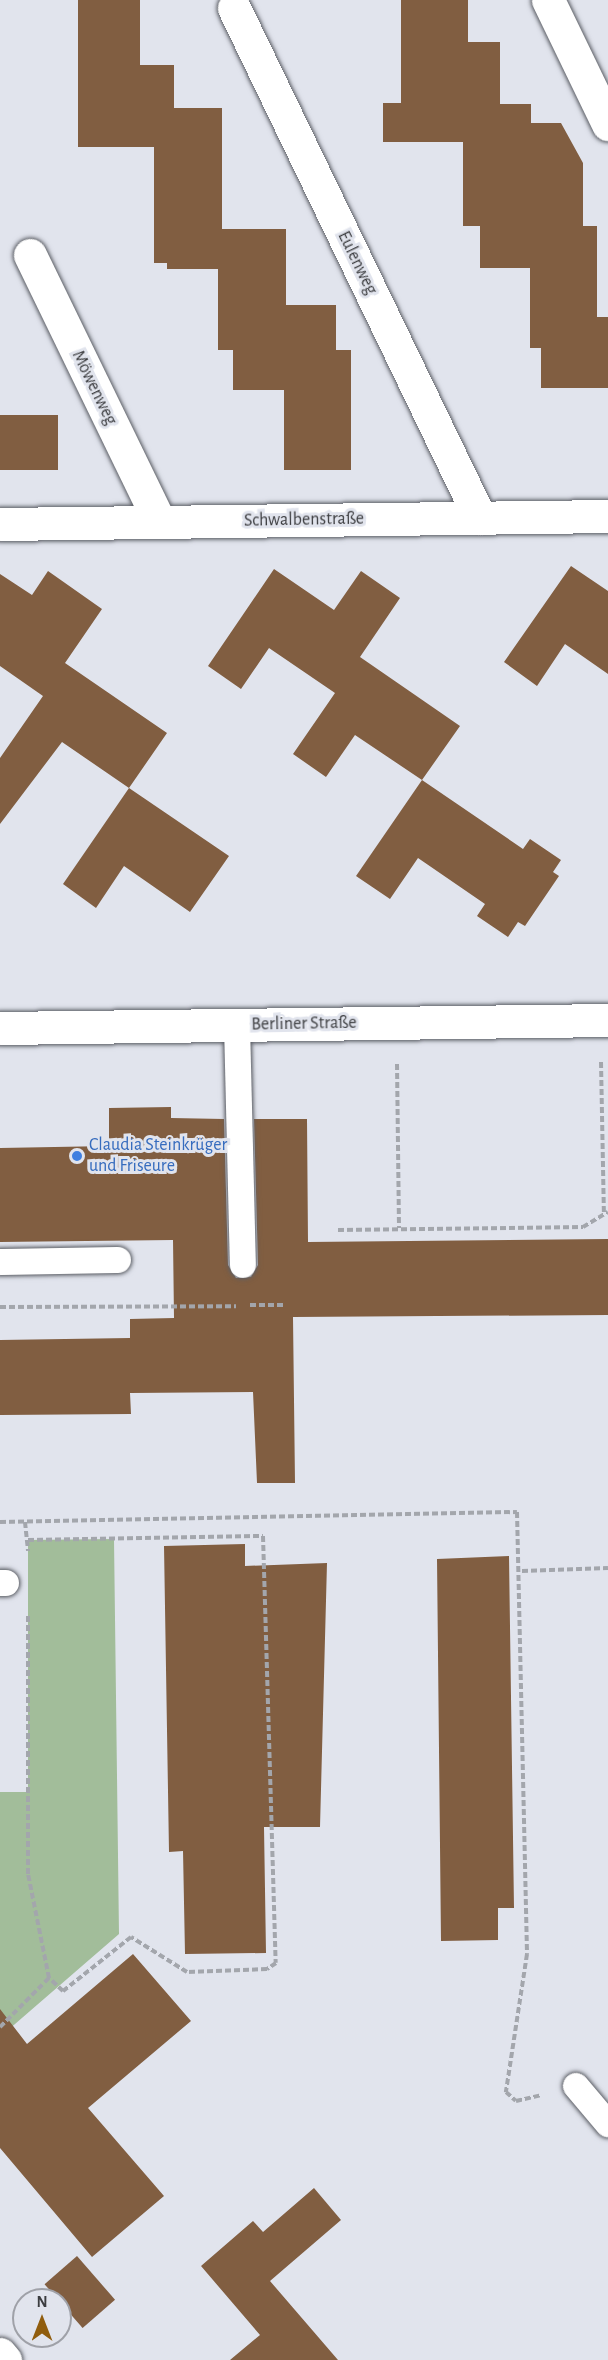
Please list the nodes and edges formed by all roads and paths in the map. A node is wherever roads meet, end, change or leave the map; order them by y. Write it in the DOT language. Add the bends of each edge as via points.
graph roads {
  1 [pos="548,0"];
  2 [pos="234,8"];
  3 [pos="608,124"];
  4 [pos="30,255"];
  5 [pos="608,516"];
  6 [pos="480,518"];
  7 [pos="159,521"];
  8 [pos="0,524"];
  9 [pos="604,1020"];
  10 [pos="396,1022"];
  11 [pos="237,1025"];
  12 [pos="0,1028"];
  13 [pos="606,1213"];
  14 [pos="399,1228"];
  15 [pos="338,1230"];
  16 [pos="118,1260"];
  17 [pos="0,1262"];
  18 [pos="243,1265"];
  19 [pos="286,1305"];
  20 [pos="0,1307"];
  21 [pos="0,1522"];
  22 [pos="25,1522"];
  23 [pos="28,1540"];
  24 [pos="28,1564"];
  25 [pos="608,1568"];
  26 [pos="522,1571"];
  27 [pos="28,1612"];
  28 [pos="50,1978"];
  29 [pos="0,2027"];
  30 [pos="576,2086"];
  31 [pos="608,2124"];
  32 [pos="0,2354"];
  33 [pos="5,2360"];
  1 -- 3 [label="street"];
  2 -- 6 [label="street, Eulenweg"];
  4 -- 7 [label="street, Möwenweg"];
  5 -- 6 [label="street, Schwalbenstraße"];
  6 -- 7 [label="street, Schwalbenstraße"];
  7 -- 8 [label="street, Schwalbenstraße"];
  9 -- 10 [label="street, Berliner Straße"];
  9 -- 13 [label="path"];
  10 -- 11 [label="street, Berliner Straße"];
  10 -- 14 [label="path"];
  11 -- 12 [label="street, Berliner Straße"];
  11 -- 18 [label="lane"];
  13 -- 14 [label="path" via="582,1227"];
  14 -- 15 [label="path"];
  16 -- 17 [label="lane"];
  19 -- 20 [label="path"];
  21 -- 22 [label="path"];
  22 -- 23 [label="path"];
  22 -- 26 [label="path" via="518,1512"];
  23 -- 24 [label="path"];
  23 -- 28 [label="path" via="263,1536 276,1963 267,1969 187,1972 131,1936 63,1991"];
  25 -- 26 [label="path"];
  26 -- 30 [label="path" via="527,1954 506,2092 516,2102"];
  27 -- 28 [label="path" via="28,1874"];
  28 -- 29 [label="path"];
  30 -- 31 [label="lane"];
  32 -- 33 [label="street"];
}
